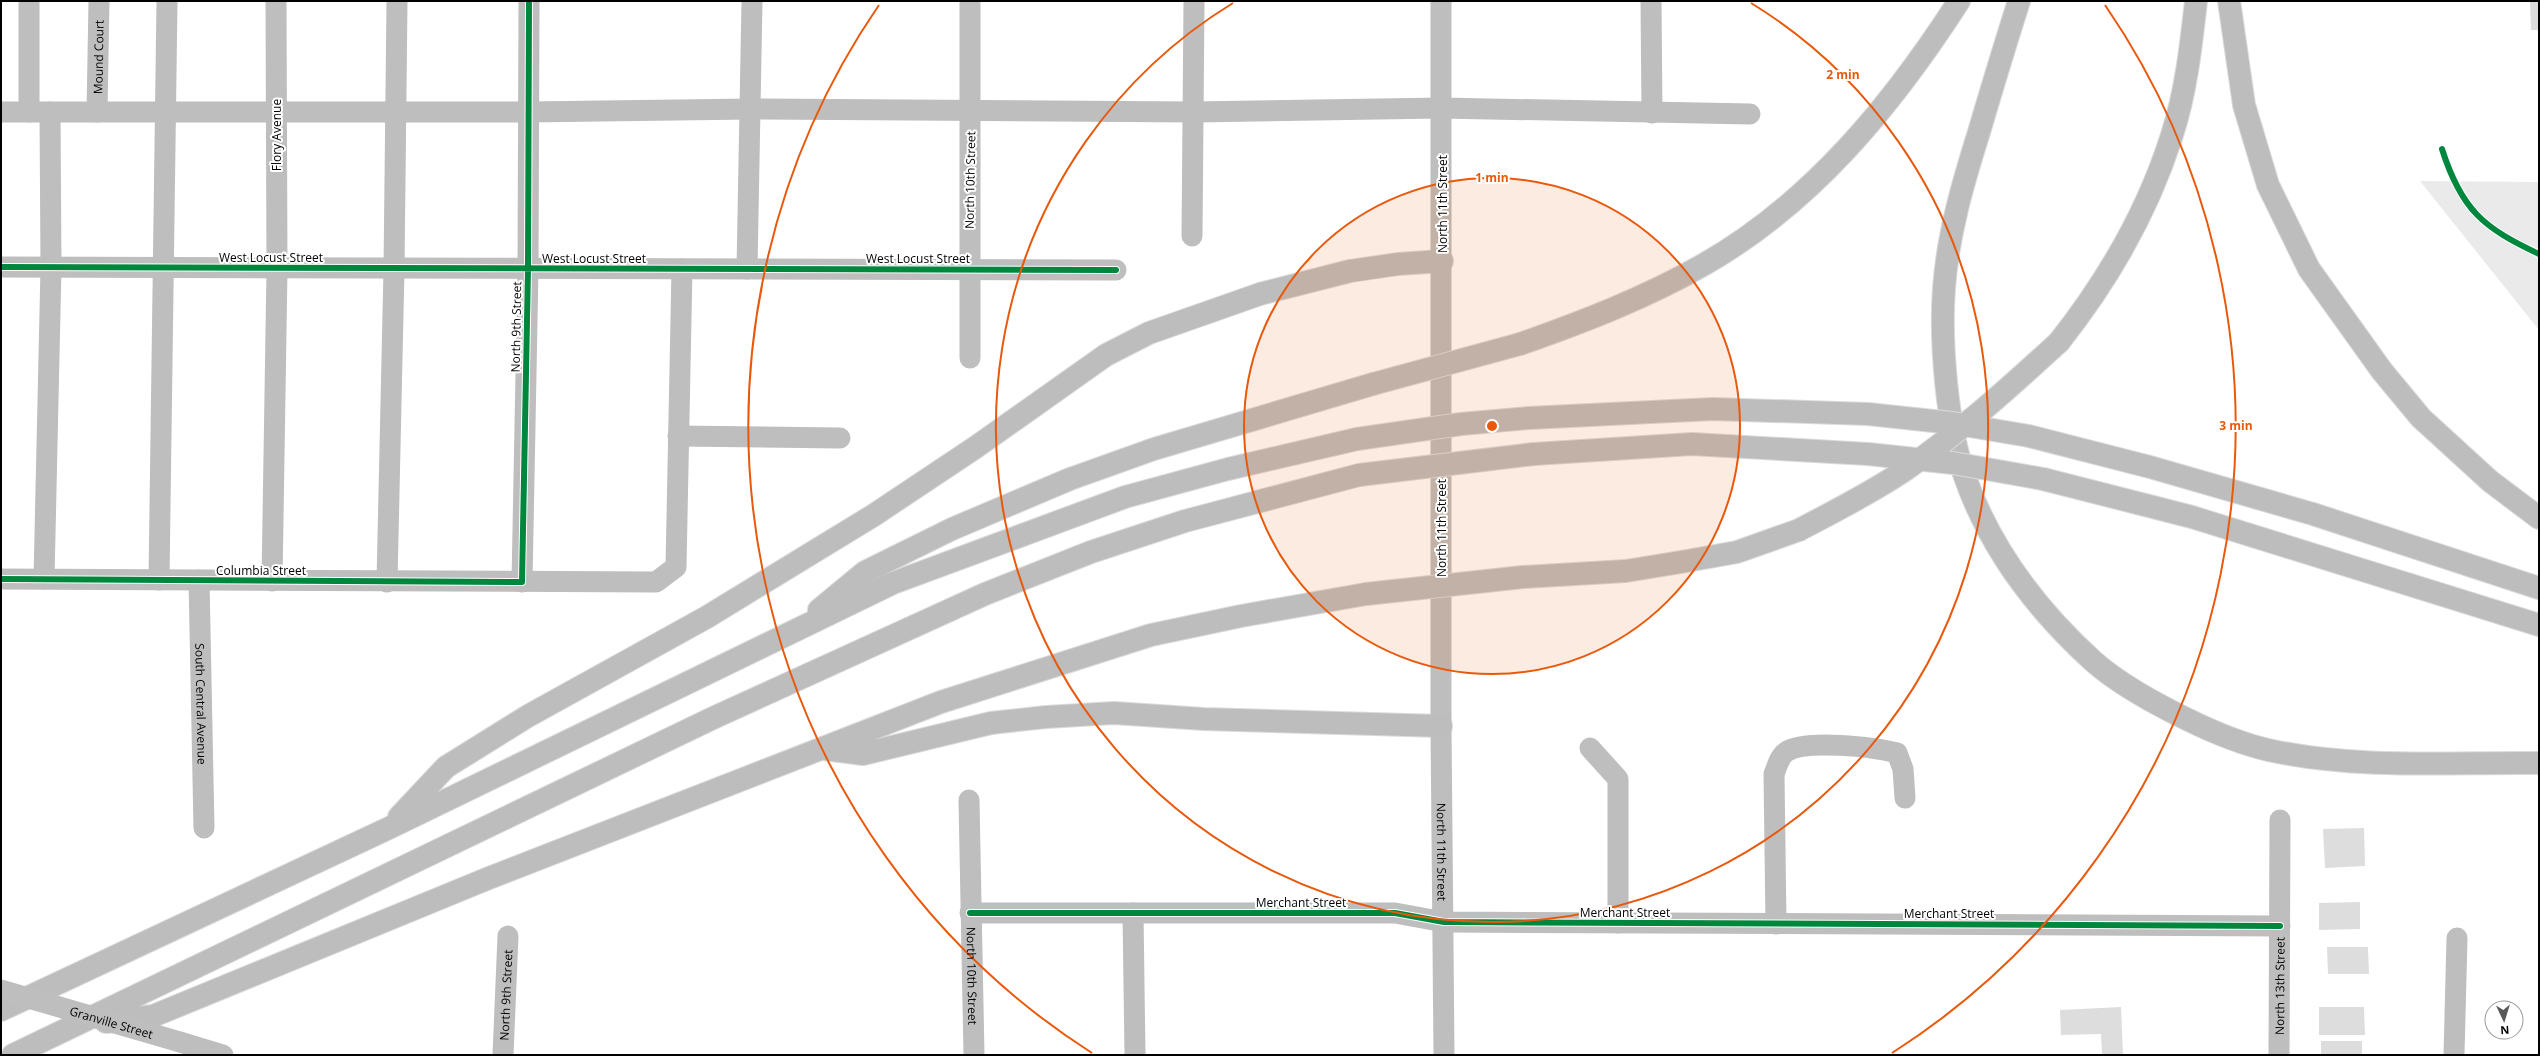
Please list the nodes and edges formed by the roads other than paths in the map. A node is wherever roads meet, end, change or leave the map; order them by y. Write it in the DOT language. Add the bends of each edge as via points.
graph roads {
  1 [pos="29,1"];
  2 [pos="99,1"];
  3 [pos="167,1"];
  4 [pos="276,1"];
  5 [pos="397,1"];
  6 [pos="528,1"];
  7 [pos="752,1"];
  8 [pos="970,1"];
  9 [pos="1194,1"];
  10 [pos="1441,1"];
  11 [pos="1651,1"];
  12 [pos="1960,1"];
  13 [pos="2019,1"];
  14 [pos="2196,1"];
  15 [pos="2229,1"];
  16 [pos="1441,108"];
  17 [pos="752,109"];
  18 [pos="971,110"];
  19 [pos="1,112"];
  20 [pos="29,112"];
  21 [pos="50,112"];
  22 [pos="98,112"];
  23 [pos="167,112"];
  24 [pos="527,112"];
  25 [pos="1194,112"];
  26 [pos="276,113"];
  27 [pos="395,113"];
  28 [pos="1652,113"];
  29 [pos="1750,114"];
  30 [pos="1192,236"];
  31 [pos="1442,261"];
  32 [pos="1,267"];
  33 [pos="51,267"];
  34 [pos="163,268"];
  35 [pos="277,268"];
  36 [pos="394,269"];
  37 [pos="528,269"];
  38 [pos="682,269"];
  39 [pos="747,269"];
  40 [pos="969,269"];
  41 [pos="1116,270"];
  42 [pos="970,358"];
  43 [pos="678,436"];
  44 [pos="840,438"];
  45 [pos="2539,518"];
  46 [pos="1,579"];
  47 [pos="44,579"];
  48 [pos="159,580"];
  49 [pos="199,580"];
  50 [pos="272,581"];
  51 [pos="387,582"];
  52 [pos="522,582"];
  53 [pos="2539,588"];
  54 [pos="2539,625"];
  55 [pos="791,632"];
  56 [pos="1441,726"];
  57 [pos="1590,748"];
  58 [pos="820,749"];
  59 [pos="2539,763"];
  60 [pos="1906,798"];
  61 [pos="969,800"];
  62 [pos="2280,820"];
  63 [pos="204,828"];
  64 [pos="389,828"];
  65 [pos="970,913"];
  66 [pos="1133,913"];
  67 [pos="1444,922"];
  68 [pos="1618,923"];
  69 [pos="1776,924"];
  70 [pos="2280,926"];
  71 [pos="508,936"];
  72 [pos="2457,938"];
  73 [pos="1,990"];
  74 [pos="1,1010"];
  75 [pos="75,1025"];
  76 [pos="13,1055"];
  77 [pos="223,1055"];
  78 [pos="503,1055"];
  79 [pos="974,1055"];
  80 [pos="1135,1055"];
  81 [pos="1444,1055"];
  82 [pos="2279,1055"];
  83 [pos="2454,1055"];
  1 -- 20 [label="street"];
  2 -- 22 [label="street, Mound Court"];
  3 -- 23 [label="street"];
  4 -- 26 [label="street, Flory Avenue"];
  5 -- 27 [label="street"];
  6 -- 24 [label="street, North 9th Street"];
  7 -- 17 [label="street"];
  8 -- 18 [label="street, North 10th Street"];
  9 -- 25 [label="street"];
  10 -- 16 [label="street, North 11th Street"];
  11 -- 28 [label="street"];
  12 -- 55 [label="highway, bridge" via="1908,75 1850,146 1767,222 1704,264 1602,314 1520,344 1373,384 1154,449 1070,479 952,529 865,572"];
  13 -- 59 [label="highway" via="1955,210 1944,287 1943,336 1950,410 1963,474 1981,517 2007,564 2051,618 2094,663 2162,708 2237,742 2275,752 2324,760"];
  14 -- 58 [label="highway, bridge" via="2186,78 2169,142 2135,226 2106,280 2059,342 1998,398 1904,470 1855,501 1799,530 1738,552 1626,571 1523,577 1366,594 1151,635 941,702"];
  15 -- 45 [label="highway" via="2244,106 2268,185 2309,269 2377,366 2421,418 2490,482"];
  16 -- 25 [label="street"];
  16 -- 28 [label="street"];
  16 -- 31 [label="street, North 11th Street"];
  17 -- 18 [label="street"];
  17 -- 24 [label="street"];
  17 -- 39 [label="street"];
  18 -- 25 [label="street"];
  18 -- 40 [label="street, North 10th Street"];
  19 -- 20 [label="street"];
  20 -- 21 [label="street"];
  21 -- 22 [label="street"];
  21 -- 33 [label="street"];
  22 -- 23 [label="street"];
  23 -- 26 [label="street"];
  23 -- 34 [label="street"];
  24 -- 27 [label="street"];
  24 -- 37 [label="street, North 9th Street"];
  25 -- 30 [label="street"];
  26 -- 27 [label="street"];
  26 -- 35 [label="street, Flory Avenue"];
  27 -- 36 [label="street"];
  28 -- 29 [label="street"];
  31 -- 56 [label="street, North 11th Street"];
  31 -- 64 [label="highway" via="1350,272 1260,294 1149,333 1106,355 874,515 706,617 528,716 446,767"];
  32 -- 33 [label="street, West Locust Street"];
  33 -- 34 [label="street, West Locust Street"];
  33 -- 47 [label="street"];
  34 -- 35 [label="street, West Locust Street"];
  34 -- 48 [label="street"];
  35 -- 36 [label="street, West Locust Street"];
  35 -- 50 [label="street, Flory Avenue"];
  36 -- 37 [label="street, West Locust Street"];
  36 -- 51 [label="street"];
  37 -- 38 [label="street, West Locust Street"];
  37 -- 52 [label="street, North 9th Street"];
  38 -- 39 [label="street, West Locust Street"];
  38 -- 43 [label="street"];
  39 -- 40 [label="street, West Locust Street"];
  40 -- 41 [label="street, West Locust Street"];
  40 -- 42 [label="street, North 10th Street"];
  43 -- 44 [label="street"];
  43 -- 52 [label="street, Columbia Street" via="676,567 656,582"];
  46 -- 47 [label="street, Columbia Street"];
  47 -- 48 [label="street, Columbia Street"];
  48 -- 49 [label="street, Columbia Street"];
  49 -- 50 [label="street, Columbia Street"];
  49 -- 63 [label="street, South Central Avenue"];
  50 -- 51 [label="street, Columbia Street"];
  51 -- 52 [label="street, Columbia Street"];
  53 -- 55 [label="highway, bridge" via="2313,514 2150,467 2029,436 1952,422 1868,414 1713,409 1461,424 1357,439 1228,469 1125,497 893,583"];
  54 -- 75 [label="highway, bridge" via="2192,517 2043,479 1953,463 1868,454 1692,444 1534,454 1359,475 1185,521 1091,552 985,594 713,718"];
  55 -- 64 [label="highway"];
  56 -- 58 [label="highway" via="1204,719 1114,713 992,723 863,754"];
  56 -- 67 [label="street, North 11th Street"];
  57 -- 68 [label="street" via="1618,779"];
  58 -- 75 [label="highway" via="482,881 153,1016"];
  60 -- 69 [label="street" via="1904,769 1897,753 1883,749 1814,746 1798,747 1785,752 1774,774"];
  61 -- 65 [label="street, North 10th Street"];
  62 -- 70 [label="street, North 13th Street"];
  64 -- 74 [label="highway"];
  65 -- 66 [label="street, Merchant Street"];
  65 -- 79 [label="street, North 10th Street"];
  66 -- 67 [label="street, Merchant Street" via="1395,913"];
  66 -- 80 [label="street"];
  67 -- 68 [label="street, Merchant Street"];
  67 -- 81 [label="street, North 11th Street"];
  68 -- 69 [label="street, Merchant Street"];
  69 -- 70 [label="street, Merchant Street"];
  70 -- 82 [label="street, North 13th Street"];
  71 -- 78 [label="street, North 9th Street"];
  72 -- 83 [label="street"];
  73 -- 77 [label="street, Granville Street, bridge"];
  75 -- 76 [label="highway"];
}
